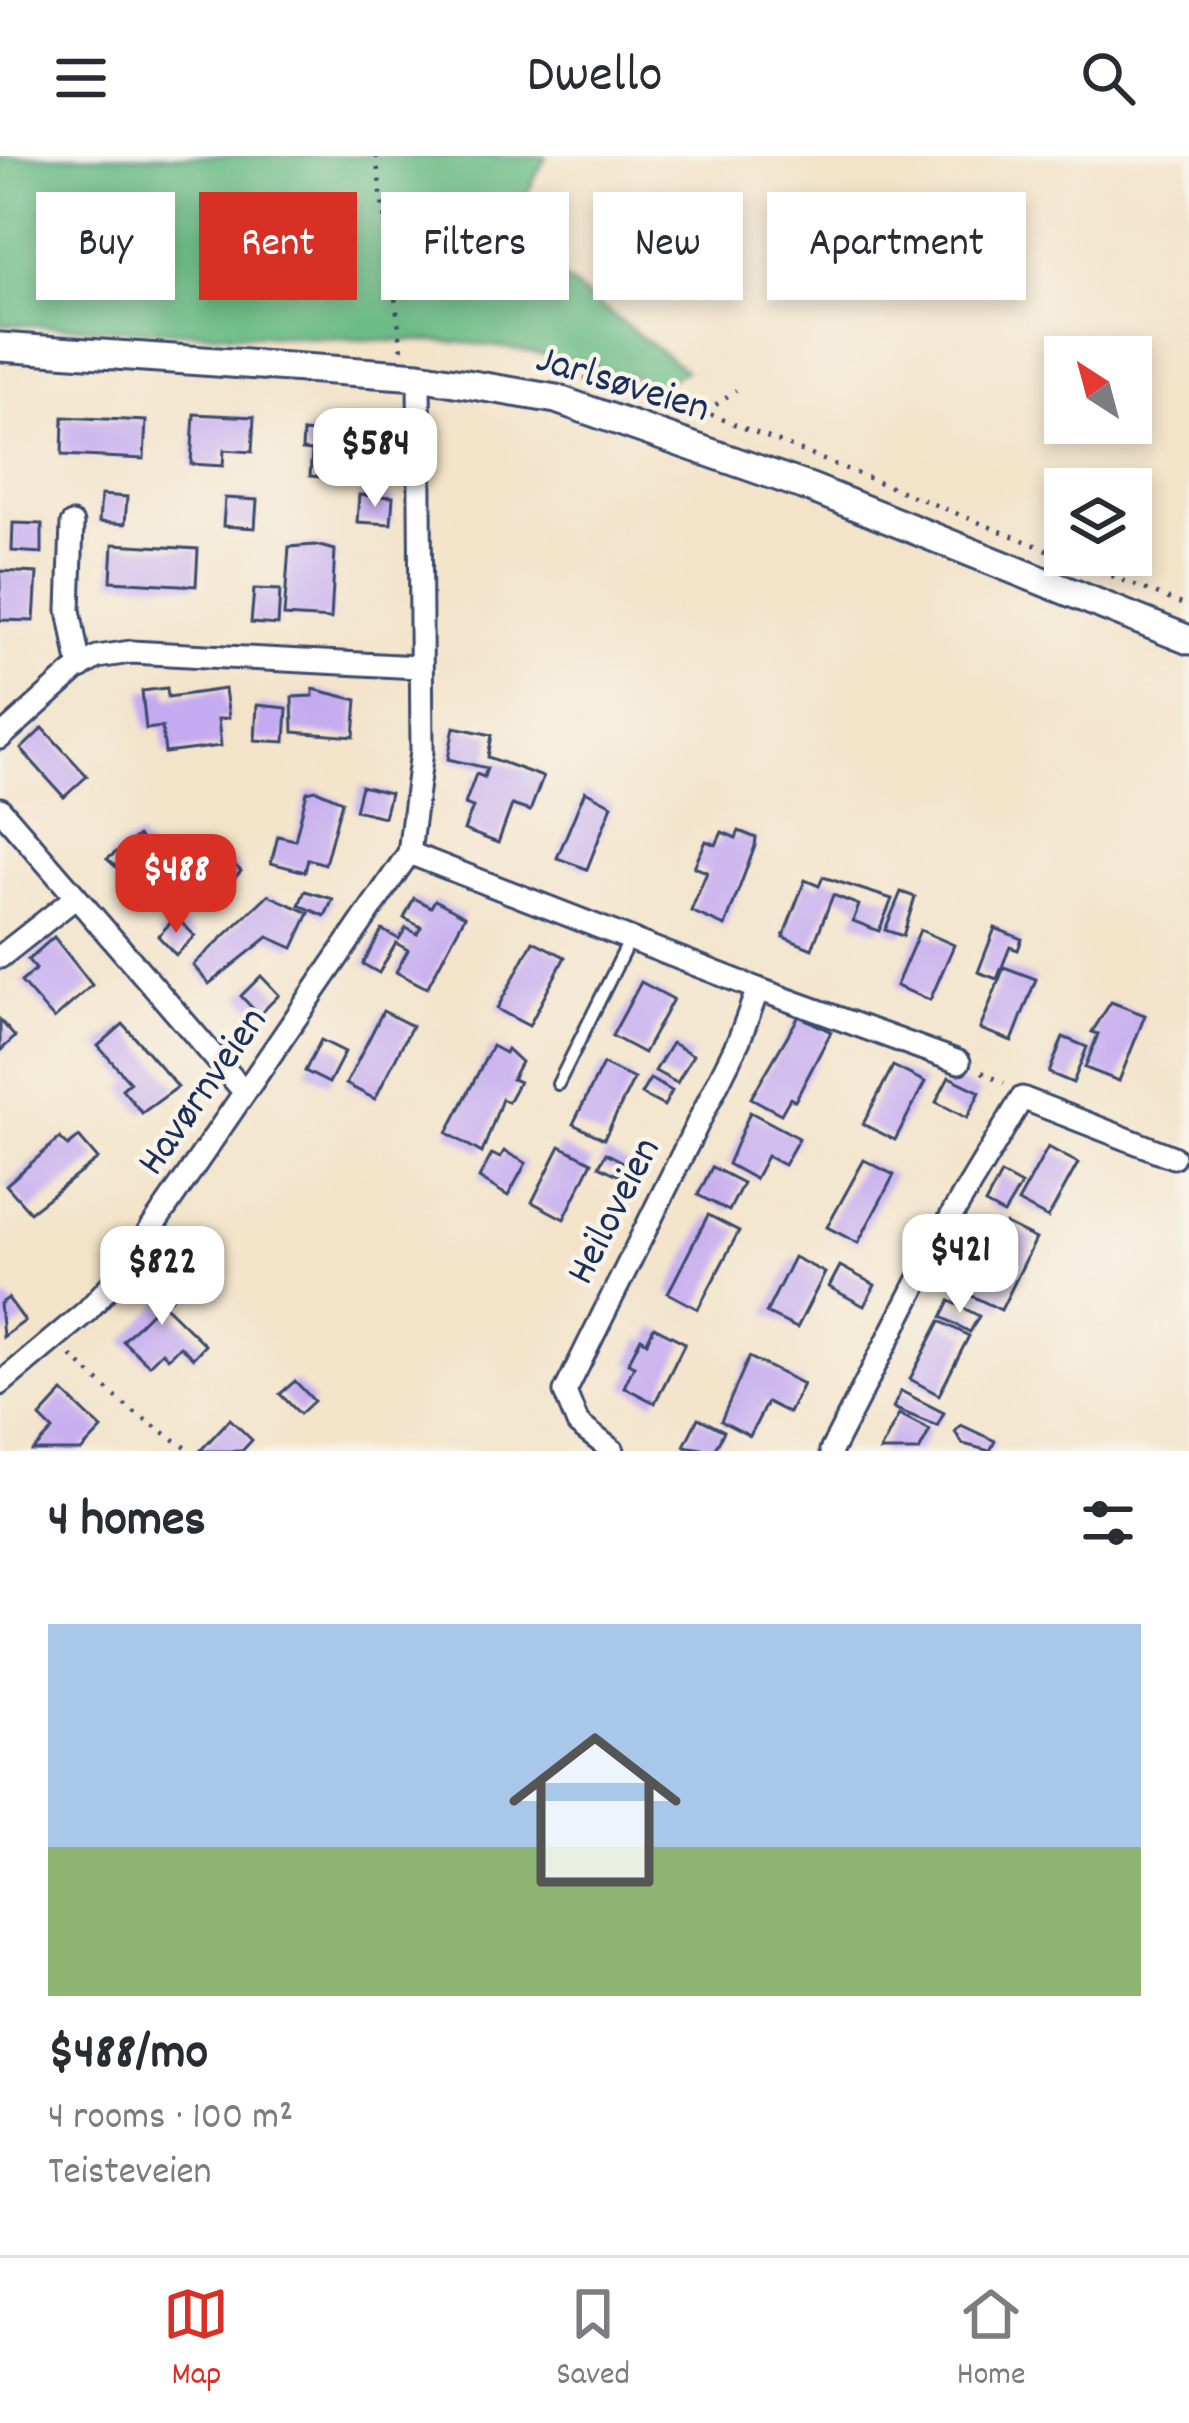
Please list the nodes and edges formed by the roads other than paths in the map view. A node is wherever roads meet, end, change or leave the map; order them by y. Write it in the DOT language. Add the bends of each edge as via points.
graph roads {
  1 [pos="0,347"];
  2 [pos="419,376"];
  3 [pos="71,524"];
  4 [pos="1189,640"];
  5 [pos="418,667"];
  6 [pos="80,668"];
  7 [pos="0,738"];
  8 [pos="0,809"];
  9 [pos="409,854"];
  10 [pos="76,897"];
  11 [pos="629,941"];
  12 [pos="0,957"];
  13 [pos="758,989"];
  14 [pos="959,1062"];
  15 [pos="558,1084"];
  16 [pos="242,1089"];
  17 [pos="1173,1157"];
  18 [pos="0,1384"];
  19 [pos="614,1451"];
  20 [pos="831,1451"];
  1 -- 2 [label="street, Jarlsøveien"];
  2 -- 4 [label="street, Jarlsøveien" via="623,418"];
  2 -- 5 [label="street, Havørnveien"];
  3 -- 6 [label="street" via="70,610"];
  5 -- 6 [label="street" via="131,652 97,656"];
  5 -- 9 [label="street, Havørnveien" via="422,751"];
  6 -- 7 [label="street"];
  8 -- 10 [label="street"];
  9 -- 11 [label="street"];
  9 -- 16 [label="street, Havørnveien"];
  10 -- 12 [label="street"];
  10 -- 16 [label="street"];
  11 -- 13 [label="street"];
  11 -- 15 [label="lane"];
  13 -- 14 [label="street"];
  13 -- 19 [label="street, Heiloveien" via="565,1392 578,1424"];
  16 -- 18 [label="street, Havørnveien" via="118,1276"];
  17 -- 20 [label="street" via="1022,1098 974,1173"];
}
